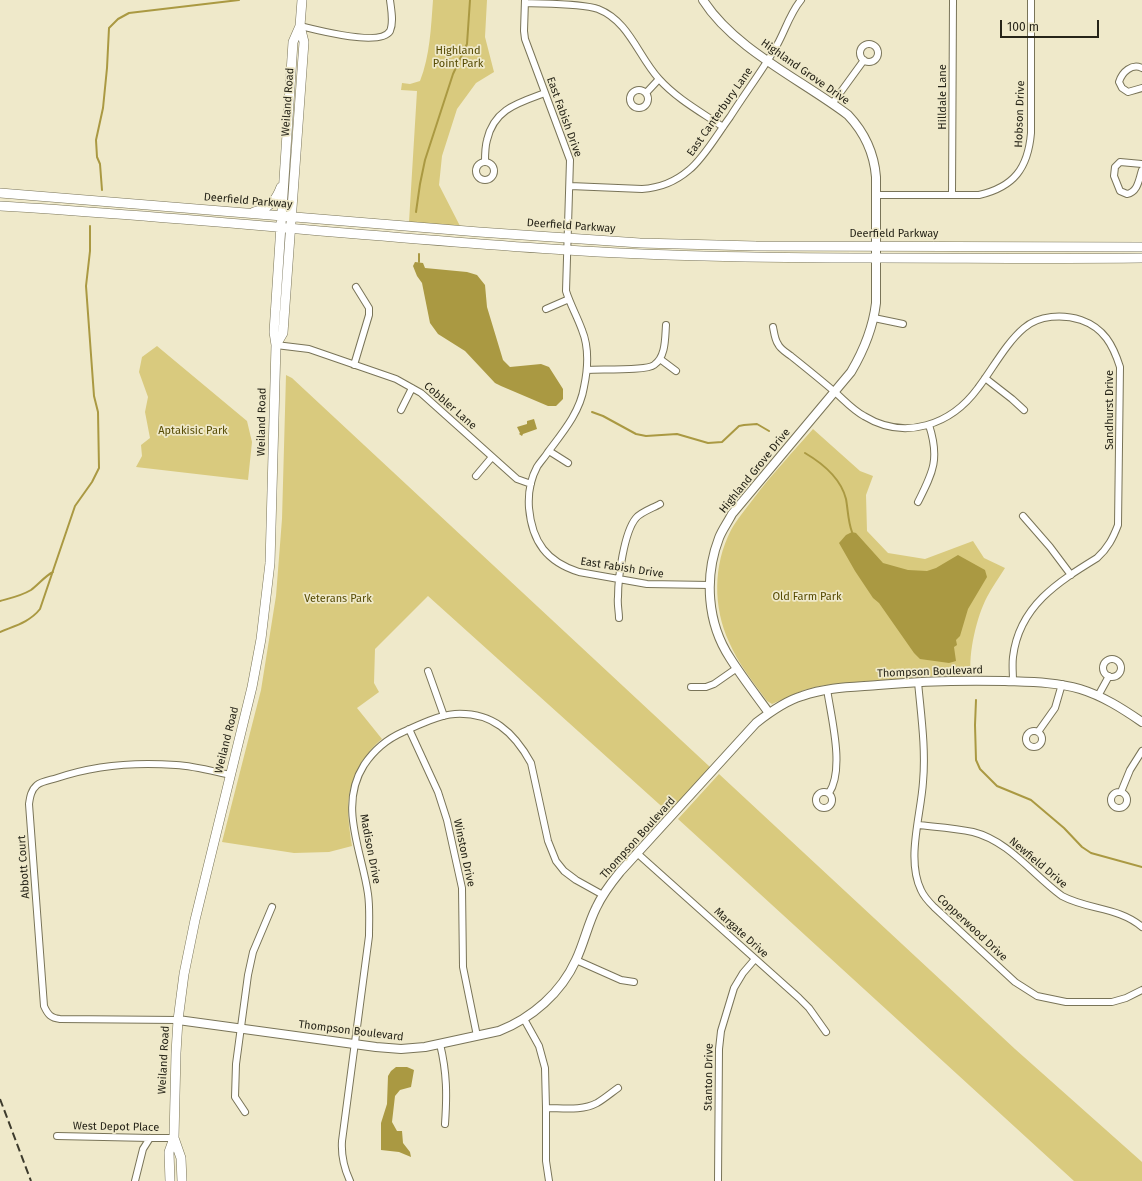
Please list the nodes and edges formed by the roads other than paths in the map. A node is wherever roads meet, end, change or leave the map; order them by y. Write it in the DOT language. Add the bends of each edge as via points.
graph roads {
  1 [pos="302,0"];
  2 [pos="390,0"];
  3 [pos="703,0"];
  4 [pos="802,0"];
  5 [pos="953,0"];
  6 [pos="1032,0"];
  7 [pos="525,2"];
  8 [pos="300,26"];
  9 [pos="768,60"];
  10 [pos="864,60"];
  11 [pos="1142,68"];
  12 [pos="659,79"];
  13 [pos="1142,88"];
  14 [pos="545,93"];
  15 [pos="646,93"];
  16 [pos="832,104"];
  17 [pos="723,127"];
  18 [pos="485,162"];
  19 [pos="1142,164"];
  20 [pos="1142,170"];
  21 [pos="283,182"];
  22 [pos="570,186"];
  23 [pos="0,193"];
  24 [pos="876,195"];
  25 [pos="952,195"];
  26 [pos="0,206"];
  27 [pos="248,214"];
  28 [pos="281,216"];
  29 [pos="292,217"];
  30 [pos="280,227"];
  31 [pos="290,228"];
  32 [pos="568,238"];
  33 [pos="877,246"];
  34 [pos="1142,246"];
  35 [pos="568,250"];
  36 [pos="877,258"];
  37 [pos="1142,258"];
  38 [pos="356,287"];
  39 [pos="568,299"];
  40 [pos="546,309"];
  41 [pos="874,318"];
  42 [pos="903,324"];
  43 [pos="666,325"];
  44 [pos="773,327"];
  45 [pos="276,345"];
  46 [pos="660,359"];
  47 [pos="354,364"];
  48 [pos="587,370"];
  49 [pos="676,371"];
  50 [pos="985,378"];
  51 [pos="412,388"];
  52 [pos="835,392"];
  53 [pos="401,410"];
  54 [pos="1024,410"];
  55 [pos="929,425"];
  56 [pos="549,451"];
  57 [pos="492,457"];
  58 [pos="568,463"];
  59 [pos="476,476"];
  60 [pos="531,484"];
  61 [pos="918,502"];
  62 [pos="660,504"];
  63 [pos="1023,516"];
  64 [pos="1071,575"];
  65 [pos="620,579"];
  66 [pos="710,585"];
  67 [pos="619,618"];
  68 [pos="737,668"];
  69 [pos="428,671"];
  70 [pos="1109,676"];
  71 [pos="1013,681"];
  72 [pos="918,682"];
  73 [pos="1062,684"];
  74 [pos="691,687"];
  75 [pos="827,689"];
  76 [pos="1098,696"];
  77 [pos="769,713"];
  78 [pos="444,716"];
  79 [pos="1142,722"];
  80 [pos="409,729"];
  81 [pos="1038,732"];
  82 [pos="1142,751"];
  83 [pos="230,775"];
  84 [pos="1121,792"];
  85 [pos="829,793"];
  86 [pos="918,825"];
  87 [pos="638,854"];
  88 [pos="603,895"];
  89 [pos="272,908"];
  90 [pos="1142,927"];
  91 [pos="755,959"];
  92 [pos="576,960"];
  93 [pos="634,982"];
  94 [pos="1142,990"];
  95 [pos="524,1019"];
  96 [pos="178,1020"];
  97 [pos="241,1028"];
  98 [pos="826,1032"];
  99 [pos="478,1036"];
  100 [pos="354,1044"];
  101 [pos="440,1044"];
  102 [pos="618,1088"];
  103 [pos="546,1108"];
  104 [pos="245,1112"];
  105 [pos="445,1124"];
  106 [pos="57,1136"];
  107 [pos="150,1138"];
  108 [pos="174,1138"];
  109 [pos="135,1181"];
  110 [pos="170,1181"];
  111 [pos="182,1181"];
  112 [pos="350,1181"];
  113 [pos="549,1181"];
  114 [pos="718,1181"];
  1 -- 8 [label="main road, Weiland Road"];
  2 -- 8 [label="street" via="392,24 386,35 381,37 345,35"];
  3 -- 9 [label="street, Highland Grove Drive" via="724,26"];
  4 -- 9 [label="street, East Canterbury Lane" via="791,15"];
  5 -- 25 [label="street, Hilldale Lane"];
  6 -- 25 [label="street, Hobson Drive" via="1031,133 1027,158 1018,173 1001,187 979,195"];
  7 -- 12 [label="street" via="587,6 609,15 625,29"];
  7 -- 14 [label="street, East Fabish Drive" via="525,39"];
  8 -- 21 [label="main road, Weiland Road" via="293,42"];
  8 -- 29 [label="main road, Weiland Road" via="304,42"];
  9 -- 16 [label="street, Highland Grove Drive"];
  9 -- 17 [label="street, East Canterbury Lane"];
  10 -- 16 [label="street"];
  11 -- 13 [label="street" via="1129,68 1119,82 1128,92"];
  12 -- 15 [label="street"];
  12 -- 17 [label="street" via="685,102"];
  14 -- 18 [label="street" via="500,114 491,128"];
  14 -- 22 [label="street, East Fabish Drive" via="570,160"];
  16 -- 24 [label="street, Highland Grove Drive" via="856,124 872,152 875,162"];
  17 -- 22 [label="street, East Canterbury Lane" via="690,170 660,186 642,189"];
  19 -- 20 [label="street" via="1120,162 1115,167 1114,176 1120,191 1127,194 1134,191"];
  21 -- 27 [label="main road" via="270,205"];
  21 -- 28 [label="main road, Weiland Road"];
  22 -- 32 [label="street, East Fabish Drive"];
  23 -- 27 [label="main road, Deerfield Parkway"];
  24 -- 25 [label="street, Hobson Drive"];
  24 -- 33 [label="street, Highland Grove Drive"];
  26 -- 30 [label="main road, Deerfield Parkway"];
  27 -- 28 [label="main road, Deerfield Parkway"];
  28 -- 29 [label="main road, Deerfield Parkway"];
  28 -- 30 [label="main road, Weiland Road"];
  29 -- 31 [label="main road, Weiland Road"];
  29 -- 32 [label="main road, Deerfield Parkway"];
  30 -- 31 [label="main road, Deerfield Parkway"];
  30 -- 45 [label="main road, Weiland Road" via="274,332"];
  31 -- 35 [label="main road, Deerfield Parkway"];
  31 -- 45 [label="main road, Weiland Road" via="284,333"];
  32 -- 33 [label="main road, Deerfield Parkway" via="640,243"];
  32 -- 35 [label="street, East Fabish Drive"];
  33 -- 34 [label="main road, Deerfield Parkway"];
  33 -- 36 [label="street, Highland Grove Drive"];
  35 -- 36 [label="main road, Deerfield Parkway" via="773,258"];
  35 -- 39 [label="street, East Fabish Drive"];
  36 -- 37 [label="main road, Deerfield Parkway"];
  36 -- 41 [label="street, Highland Grove Drive"];
  38 -- 47 [label="street" via="369,308 369,315"];
  39 -- 40 [label="street"];
  39 -- 48 [label="street, East Fabish Drive" via="586,342"];
  41 -- 42 [label="street"];
  41 -- 52 [label="street, Highland Grove Drive" via="858,359"];
  43 -- 46 [label="street" via="664,349"];
  44 -- 52 [label="street, Sandhurst Drive" via="778,345"];
  45 -- 47 [label="street, Cobbler Lane" via="309,349"];
  45 -- 83 [label="main road, Weiland Road" via="270,563 252,687"];
  46 -- 48 [label="street" via="654,366 643,368"];
  46 -- 49 [label="street"];
  47 -- 51 [label="street, Cobbler Lane" via="396,379"];
  48 -- 56 [label="street, East Fabish Drive" via="577,409"];
  50 -- 54 [label="street"];
  50 -- 55 [label="street, Sandhurst Drive" via="959,409"];
  50 -- 64 [label="street, Sandhurst Drive" via="1017,334 1030,324 1046,318 1065,317 1085,322 1106,337 1117,357 1121,378 1118,525 1103,552"];
  51 -- 53 [label="street"];
  51 -- 57 [label="street, Cobbler Lane"];
  52 -- 55 [label="street, Sandhurst Drive" via="853,409 874,421 904,428"];
  52 -- 66 [label="street, Highland Grove Drive" via="732,514 719,538"];
  55 -- 61 [label="street" via="934,440 934,463"];
  56 -- 58 [label="street"];
  56 -- 60 [label="street, East Fabish Drive" via="537,467"];
  57 -- 59 [label="street"];
  57 -- 60 [label="street, Cobbler Lane" via="517,479"];
  60 -- 65 [label="street, East Fabish Drive" via="529,500 532,528 545,551 559,564 570,569"];
  62 -- 65 [label="street" via="637,516 632,523 624,547"];
  63 -- 64 [label="street"];
  64 -- 71 [label="street, Sandhurst Drive" via="1041,598 1024,621 1013,656"];
  65 -- 66 [label="street, East Fabish Drive" via="647,584"];
  65 -- 67 [label="street"];
  66 -- 68 [label="street, Highland Grove Drive" via="710,605 716,629"];
  68 -- 74 [label="street" via="714,684"];
  68 -- 77 [label="street, Highland Grove Drive"];
  69 -- 78 [label="street"];
  70 -- 76 [label="street"];
  71 -- 72 [label="street, Thompson Boulevard"];
  71 -- 73 [label="street, Thompson Boulevard"];
  72 -- 75 [label="street, Thompson Boulevard"];
  72 -- 86 [label="street, Copperwood Drive" via="924,758"];
  73 -- 76 [label="street, Thompson Boulevard"];
  73 -- 81 [label="street" via="1055,708"];
  75 -- 77 [label="street, Thompson Boulevard" via="796,698"];
  75 -- 85 [label="street" via="836,752 834,782"];
  76 -- 79 [label="street, Thompson Boulevard"];
  77 -- 87 [label="street, Thompson Boulevard" via="756,724"];
  78 -- 80 [label="street, Madison Drive"];
  78 -- 88 [label="street, Madison Drive" via="482,716 492,720 513,736 531,763 548,841 556,862 576,880"];
  80 -- 99 [label="street, Winston Drive" via="438,792 449,827 462,888 463,967"];
  80 -- 100 [label="street, Madison Drive" via="397,734 375,751 359,772 354,789 353,825 370,907 369,936"];
  82 -- 84 [label="street" via="1130,770"];
  83 -- 96 [label="main road, Weiland Road" via="195,920"];
  83 -- 96 [label="street, Abbott Court" via="196,767 130,764 76,772 42,783 33,789 30,796 44,1006 48,1015 60,1019"];
  86 -- 90 [label="street, Newfield Drive" via="973,832 985,836 1010,851 1062,896 1071,901 1119,913"];
  86 -- 94 [label="street, Copperwood Drive" via="915,869 924,896 1022,987 1037,996 1066,1002 1112,1002"];
  87 -- 88 [label="street, Thompson Boulevard" via="620,872"];
  87 -- 91 [label="street, Margate Drive"];
  88 -- 92 [label="street, Thompson Boulevard"];
  89 -- 97 [label="street" via="253,952"];
  91 -- 98 [label="street, Margate Drive" via="809,1008"];
  91 -- 114 [label="street, Stanton Drive" via="737,981 721,1031"];
  92 -- 93 [label="street" via="621,980"];
  92 -- 95 [label="street, Thompson Boulevard" via="554,993"];
  95 -- 99 [label="street, Thompson Boulevard" via="499,1031"];
  95 -- 103 [label="street" via="543,1057"];
  96 -- 97 [label="street, Thompson Boulevard"];
  96 -- 108 [label="main road, Weiland Road"];
  97 -- 100 [label="street, Thompson Boulevard"];
  97 -- 104 [label="street" via="236,1064 236,1097"];
  99 -- 101 [label="street, Thompson Boulevard"];
  100 -- 101 [label="street, Thompson Boulevard" via="412,1049"];
  100 -- 112 [label="street, Madison Drive" via="341,1151"];
  101 -- 105 [label="street" via="447,1085"];
  102 -- 103 [label="street" via="589,1106"];
  103 -- 113 [label="street" via="546,1161"];
  106 -- 107 [label="street, West Depot Place"];
  107 -- 108 [label="street, West Depot Place"];
  107 -- 109 [label="street" via="143,1149"];
  108 -- 110 [label="main road" via="169,1152"];
  108 -- 111 [label="main road" via="180,1158"];
}
